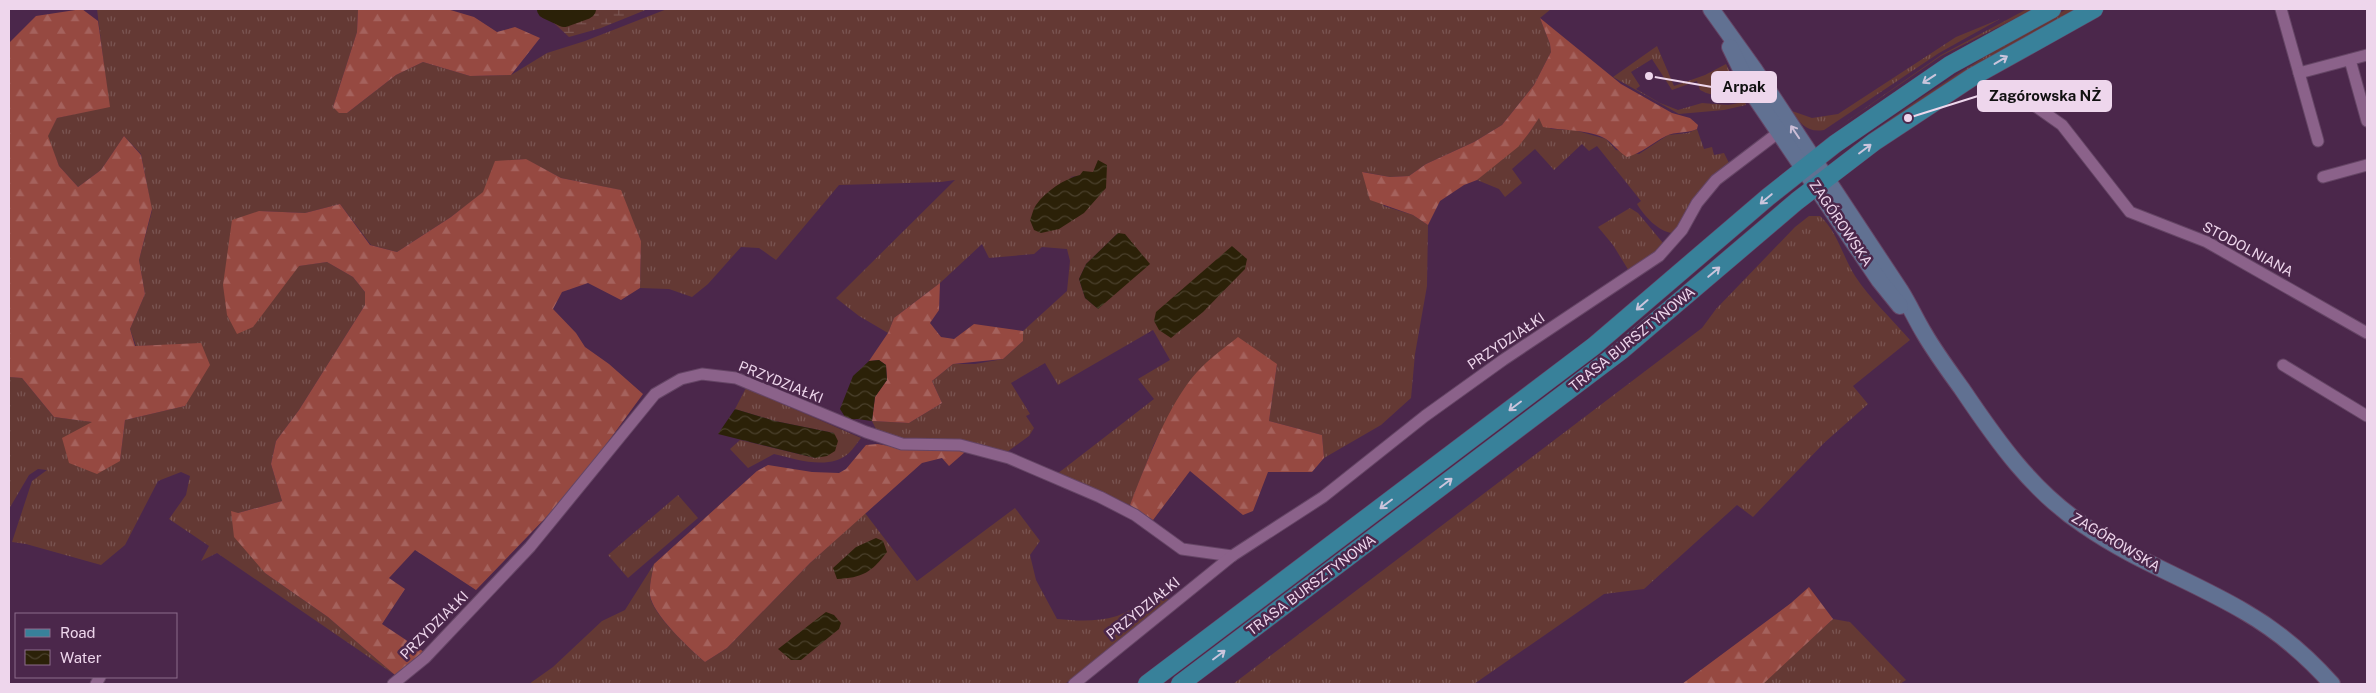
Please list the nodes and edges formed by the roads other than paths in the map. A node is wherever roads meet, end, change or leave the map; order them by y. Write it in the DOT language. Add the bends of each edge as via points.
graph roads {
  1 [pos="1711,9"];
  2 [pos="2052,9"];
  3 [pos="2094,9"];
  4 [pos="2281,9"];
  5 [pos="2367,55"];
  6 [pos="2350,60"];
  7 [pos="2300,74"];
  8 [pos="2011,89"];
  9 [pos="1770,107"];
  10 [pos="2367,121"];
  11 [pos="1779,132"];
  12 [pos="2318,141"];
  13 [pos="1809,164"];
  14 [pos="2367,165"];
  15 [pos="2323,177"];
  16 [pos="1821,182"];
  17 [pos="2366,329"];
  18 [pos="2284,365"];
  19 [pos="2367,416"];
  20 [pos="1232,556"];
  21 [pos="393,684"];
  22 [pos="1074,684"];
  23 [pos="1147,684"];
  24 [pos="1180,684"];
  25 [pos="2332,684"];
  1 -- 9 [label="street" via="1724,30 1739,67"];
  2 -- 13 [label="main road, TRASA BURSZTYNOWA, one-way" via="1950,65"];
  16 -- 3 [label="main road, TRASA BURSZTYNOWA, one-way" via="1956,87"];
  4 -- 7 [label="street"];
  5 -- 6 [label="street"];
  6 -- 7 [label="street"];
  6 -- 10 [label="street"];
  7 -- 12 [label="street"];
  8 -- 17 [label="street, STODOLNIANA" via="2062,125 2130,212 2207,242"];
  9 -- 11 [label="street, ZAGÓROWSKA"];
  13 -- 9 [label="street, ZAGÓROWSKA, one-way"];
  11 -- 13 [label="street, ZAGÓROWSKA"];
  11 -- 20 [label="street, PRZYDZIAŁKI" via="1716,180 1682,230 1659,256 1503,360 1425,416 1323,497"];
  13 -- 16 [label="street, ZAGÓROWSKA"];
  13 -- 23 [label="main road, TRASA BURSZTYNOWA, one-way" via="1594,346"];
  14 -- 15 [label="street"];
  24 -- 16 [label="main road, TRASA BURSZTYNOWA, one-way" via="1622,350"];
  16 -- 25 [label="street, ZAGÓROWSKA" via="1879,280 1923,332 2003,449 2050,499 2084,526 2131,554 2232,604 2261,622 2305,656"];
  18 -- 19 [label="street"];
  20 -- 21 [label="street, PRZYDZIAŁKI" via="1182,549 1126,510 1009,458 960,445 902,444 736,378 702,374 681,379 655,394 530,547 425,658"];
  20 -- 22 [label="street, PRZYDZIAŁKI"];
}
